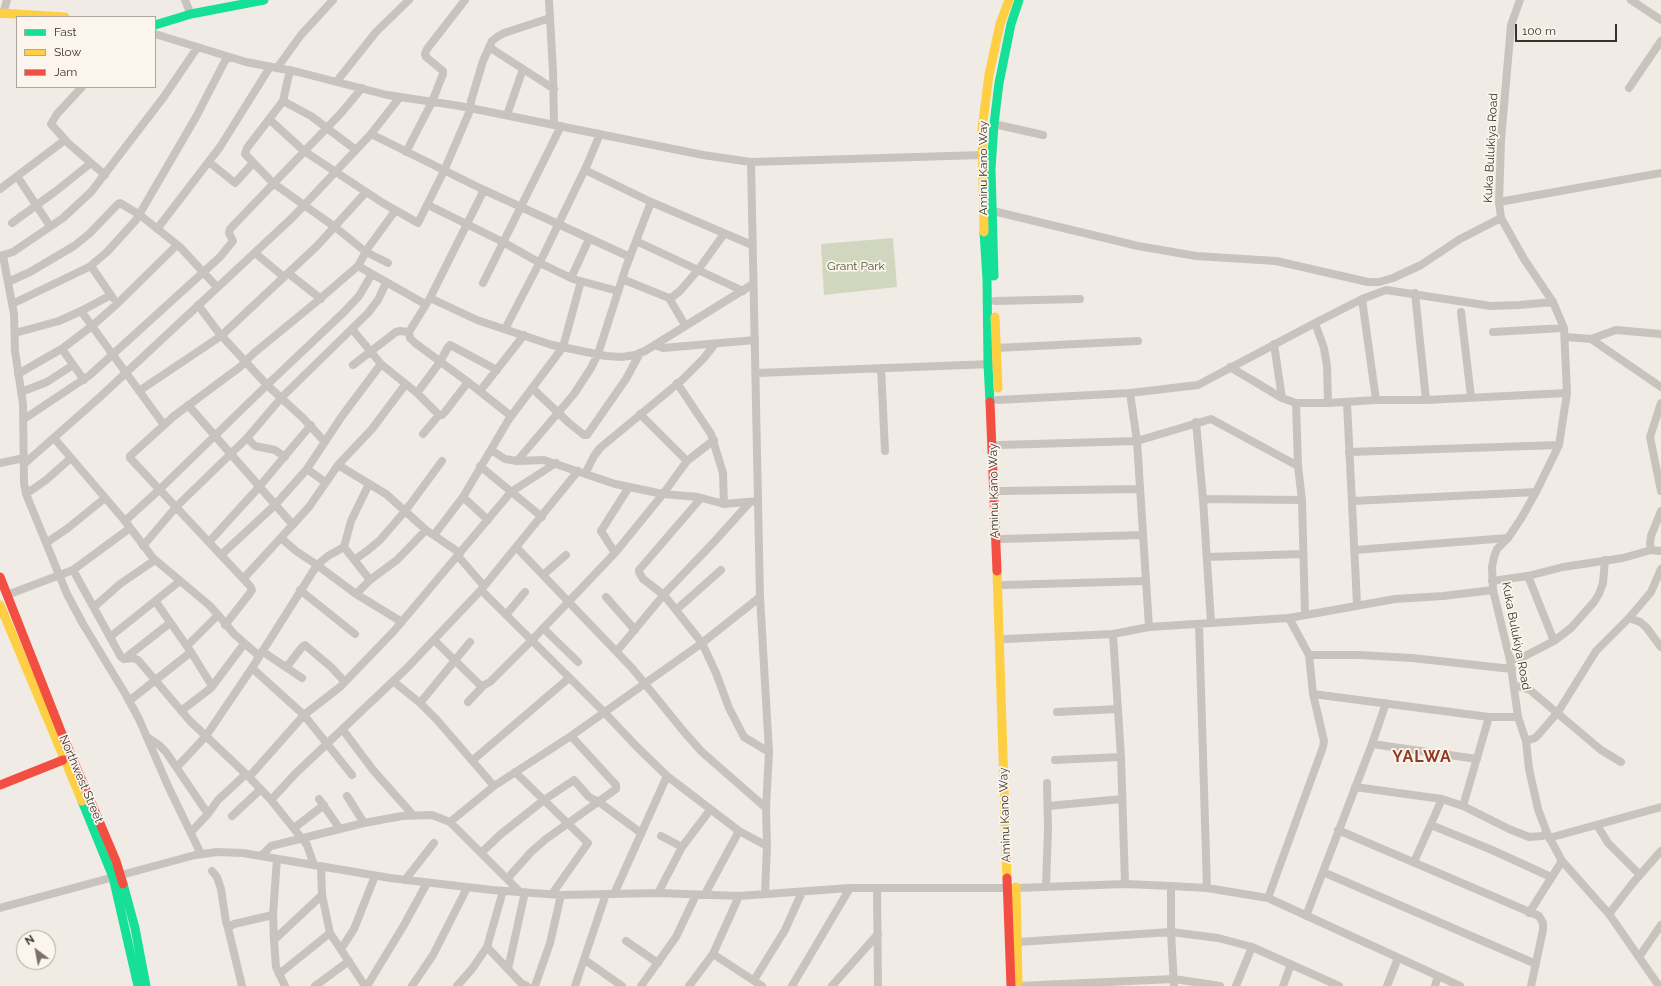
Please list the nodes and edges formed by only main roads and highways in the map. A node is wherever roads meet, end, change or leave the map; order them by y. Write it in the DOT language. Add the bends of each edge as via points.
graph roads {
  1 [pos="230,0"];
  2 [pos="264,0"];
  3 [pos="1009,0"];
  4 [pos="1019,0"];
  5 [pos="1,15"];
  6 [pos="33,16"];
  7 [pos="156,19"];
  8 [pos="16,20"];
  9 [pos="156,25"];
  10 [pos="983,114"];
  11 [pos="994,120"];
  12 [pos="993,364"];
  13 [pos="0,577"];
  14 [pos="0,605"];
  15 [pos="63,760"];
  16 [pos="0,785"];
  17 [pos="117,876"];
  18 [pos="1012,888"];
  19 [pos="138,986"];
  20 [pos="146,986"];
  21 [pos="1011,986"];
  22 [pos="1018,986"];
  1 -- 7 [label="main road"];
  2 -- 9 [label="main road" via="191,14"];
  3 -- 10 [label="main road, Aminu Kano Way" via="1000,24"];
  4 -- 11 [label="main road, Aminu Kano Way" via="1011,24"];
  5 -- 6 [label="main road"];
  5 -- 8 [label="main road"];
  10 -- 11 [label="main road"];
  10 -- 12 [label="main road, Aminu Kano Way" via="982,218"];
  11 -- 12 [label="main road, Aminu Kano Way" via="991,170 996,348"];
  12 -- 18 [label="main road, Aminu Kano Way" via="998,627"];
  12 -- 18 [label="main road, Aminu Kano Way" via="998,400"];
  13 -- 17 [label="main road, Northwest Street" via="116,861"];
  14 -- 15 [label="main road, Northwest Street"];
  15 -- 16 [label="main road"];
  15 -- 17 [label="main road, Northwest Street"];
  17 -- 19 [label="main road, Northwest Street"];
  17 -- 20 [label="main road, Northwest Street" via="135,928"];
  18 -- 21 [label="main road, Aminu Kano Way"];
  18 -- 22 [label="main road, Aminu Kano Way" via="1018,942"];
}
